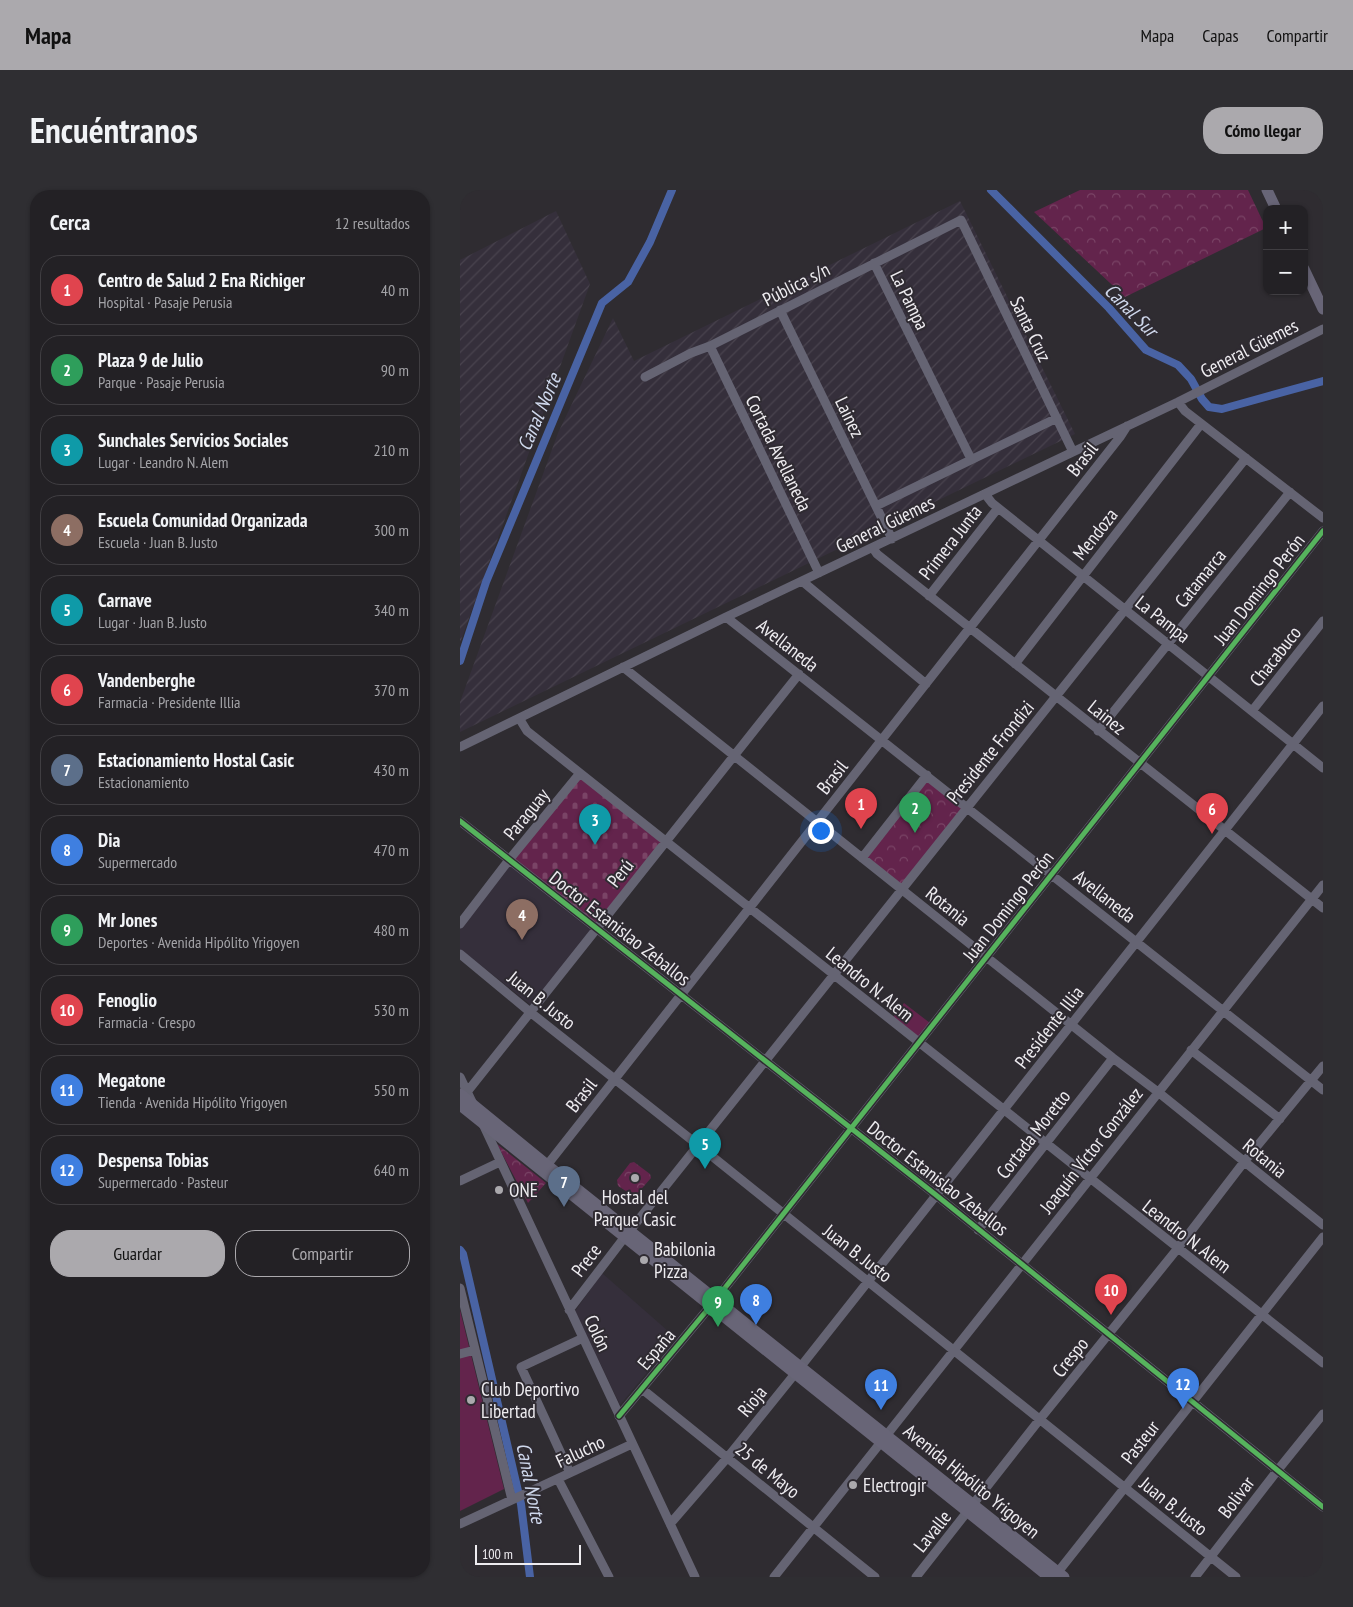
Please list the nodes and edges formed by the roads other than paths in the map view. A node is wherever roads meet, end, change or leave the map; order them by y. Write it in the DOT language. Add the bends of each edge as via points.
graph roads {
  1 [pos="1267,190"];
  2 [pos="1274,205"];
  3 [pos="961,220"];
  4 [pos="874,263"];
  5 [pos="1308,277"];
  6 [pos="1323,309"];
  7 [pos="780,310"];
  8 [pos="1323,329"];
  9 [pos="710,346"];
  10 [pos="645,377"];
  11 [pos="1178,402"];
  12 [pos="1057,418"];
  13 [pos="1201,424"];
  14 [pos="1128,426"];
  15 [pos="1073,452"];
  16 [pos="1246,458"];
  17 [pos="971,460"];
  18 [pos="1290,492"];
  19 [pos="985,494"];
  20 [pos="876,506"];
  21 [pos="998,508"];
  22 [pos="1323,518"];
  23 [pos="1323,531"];
  24 [pos="892,538"];
  25 [pos="1038,541"];
  26 [pos="873,548"];
  27 [pos="819,573"];
  28 [pos="1083,577"];
  29 [pos="802,581"];
  30 [pos="929,596"];
  31 [pos="1125,610"];
  32 [pos="726,617"];
  33 [pos="1323,621"];
  34 [pos="970,628"];
  35 [pos="1168,644"];
  36 [pos="1015,664"];
  37 [pos="623,667"];
  38 [pos="799,674"];
  39 [pos="1208,676"];
  40 [pos="926,684"];
  41 [pos="1056,697"];
  42 [pos="1323,706"];
  43 [pos="1252,711"];
  44 [pos="519,718"];
  45 [pos="1098,731"];
  46 [pos="882,740"];
  47 [pos="1293,744"];
  48 [pos="460,747"];
  49 [pos="734,756"];
  50 [pos="1139,764"];
  51 [pos="1323,768"];
  52 [pos="580,773"];
  53 [pos="927,775"];
  54 [pos="967,807"];
  55 [pos="460,821"];
  56 [pos="817,822"];
  57 [pos="1224,831"];
  58 [pos="666,841"];
  59 [pos="862,858"];
  60 [pos="509,860"];
  61 [pos="1052,875"];
  62 [pos="1323,885"];
  63 [pos="902,890"];
  64 [pos="1312,899"];
  65 [pos="750,907"];
  66 [pos="1323,908"];
  67 [pos="460,924"];
  68 [pos="597,929"];
  69 [pos="1137,942"];
  70 [pos="460,954"];
  71 [pos="986,957"];
  72 [pos="834,974"];
  73 [pos="681,995"];
  74 [pos="1223,1011"];
  75 [pos="530,1012"];
  76 [pos="1071,1025"];
  77 [pos="919,1042"];
  78 [pos="1191,1050"];
  79 [pos="1113,1058"];
  80 [pos="765,1061"];
  81 [pos="1323,1066"];
  82 [pos="460,1077"];
  83 [pos="614,1079"];
  84 [pos="1311,1080"];
  85 [pos="1323,1090"];
  86 [pos="1158,1092"];
  87 [pos="464,1093"];
  88 [pos="472,1103"];
  89 [pos="460,1106"];
  90 [pos="1004,1110"];
  91 [pos="1280,1119"];
  92 [pos="483,1123"];
  93 [pos="851,1128"];
  94 [pos="1046,1143"];
  95 [pos="698,1145"];
  96 [pos="500,1162"];
  97 [pos="1244,1162"];
  98 [pos="544,1168"];
  99 [pos="1090,1178"];
  100 [pos="460,1181"];
  101 [pos="936,1195"];
  102 [pos="783,1214"];
  103 [pos="1323,1225"];
  104 [pos="978,1230"];
  105 [pos="627,1234"];
  106 [pos="1323,1238"];
  107 [pos="1178,1248"];
  108 [pos="1022,1263"];
  109 [pos="868,1281"];
  110 [pos="460,1288"];
  111 [pos="713,1303"];
  112 [pos="569,1310"];
  113 [pos="1262,1315"];
  114 [pos="1109,1335"];
  115 [pos="583,1338"];
  116 [pos="475,1350"];
  117 [pos="953,1350"];
  118 [pos="460,1354"];
  119 [pos="1323,1363"];
  120 [pos="798,1370"];
  121 [pos="642,1389"];
  122 [pos="1192,1403"];
  123 [pos="1323,1414"];
  124 [pos="619,1416"];
  125 [pos="1040,1419"];
  126 [pos="883,1439"];
  127 [pos="632,1444"];
  128 [pos="727,1458"];
  129 [pos="1277,1471"];
  130 [pos="570,1474"];
  131 [pos="558,1479"];
  132 [pos="1125,1487"];
  133 [pos="512,1500"];
  134 [pos="1323,1507"];
  135 [pos="971,1509"];
  136 [pos="460,1524"];
  137 [pos="670,1524"];
  138 [pos="812,1527"];
  139 [pos="1211,1557"];
  140 [pos="1056,1576"];
  141 [pos="609,1577"];
  142 [pos="695,1577"];
  143 [pos="774,1577"];
  144 [pos="874,1577"];
  145 [pos="916,1577"];
  146 [pos="1195,1577"];
  147 [pos="1236,1577"];
  1 -- 2 [label="street"];
  3 -- 4 [label="street, Pública s/n"];
  3 -- 12 [label="street, Santa Cruz"];
  4 -- 7 [label="street, Pública s/n"];
  4 -- 17 [label="street, La Pampa"];
  5 -- 6 [label="street"];
  7 -- 9 [label="street, Pública s/n"];
  7 -- 20 [label="street, Lainez"];
  8 -- 11 [label="street, General Güemes"];
  9 -- 10 [label="street, Pública s/n"];
  9 -- 27 [label="street, Cortada Avellaneda"];
  11 -- 13 [label="street"];
  11 -- 14 [label="street, General Güemes"];
  12 -- 15 [label="street, Santa Cruz"];
  12 -- 17 [label="street"];
  13 -- 16 [label="street"];
  13 -- 28 [label="street, Mendoza"];
  14 -- 15 [label="street, General Güemes"];
  14 -- 25 [label="street, Brasil"];
  15 -- 19 [label="street, General Güemes"];
  16 -- 18 [label="street"];
  16 -- 31 [label="street, Presidente Frondizi"];
  17 -- 20 [label="street"];
  18 -- 22 [label="street"];
  18 -- 35 [label="street, Catamarca"];
  19 -- 21 [label="street, La Pampa"];
  19 -- 24 [label="street, General Güemes"];
  20 -- 24 [label="street, Lainez"];
  21 -- 25 [label="street, La Pampa"];
  21 -- 30 [label="street, Primera Junta"];
  23 -- 39 [label="street, Juan Domingo Perón"];
  24 -- 26 [label="street, General Güemes"];
  25 -- 28 [label="street, La Pampa"];
  25 -- 34 [label="street, Brasil"];
  26 -- 27 [label="street, General Güemes"];
  26 -- 30 [label="street, Lainez"];
  27 -- 29 [label="street, General Güemes"];
  28 -- 31 [label="street, La Pampa"];
  28 -- 36 [label="street, Mendoza"];
  29 -- 32 [label="street, General Güemes"];
  29 -- 40 [label="street"];
  30 -- 34 [label="street, Lainez"];
  31 -- 35 [label="street, La Pampa"];
  31 -- 41 [label="street, Presidente Frondizi"];
  32 -- 37 [label="street, General Güemes"];
  32 -- 38 [label="street, Avellaneda"];
  33 -- 43 [label="street, Chacabuco"];
  34 -- 36 [label="street, Lainez"];
  34 -- 40 [label="street, Brasil"];
  35 -- 39 [label="street, La Pampa"];
  35 -- 45 [label="street, Catamarca"];
  36 -- 41 [label="street, Lainez"];
  37 -- 44 [label="street, General Güemes"];
  37 -- 49 [label="street, Rotania"];
  38 -- 46 [label="street, Avellaneda"];
  38 -- 49 [label="street, Perú"];
  39 -- 43 [label="street, La Pampa"];
  39 -- 50 [label="street, Juan Domingo Perón"];
  40 -- 46 [label="street, Brasil"];
  41 -- 45 [label="street, Lainez"];
  41 -- 54 [label="street, Presidente Frondizi"];
  42 -- 47 [label="street, Presidente Illia"];
  43 -- 47 [label="street, La Pampa"];
  44 -- 48 [label="street, General Güemes"];
  44 -- 52 [label="street, Leandro N. Alem" via="527,731"];
  45 -- 50 [label="street, Lainez"];
  46 -- 53 [label="street, Avellaneda"];
  46 -- 56 [label="street, Brasil"];
  47 -- 51 [label="street, La Pampa"];
  47 -- 57 [label="street, Presidente Illia"];
  49 -- 56 [label="street, Rotania"];
  49 -- 58 [label="street, Perú"];
  50 -- 57 [label="street, Lainez"];
  50 -- 61 [label="street, Juan Domingo Perón"];
  52 -- 58 [label="street, Leandro N. Alem"];
  52 -- 60 [label="street, Paraguay"];
  53 -- 54 [label="street, Avellaneda"];
  53 -- 59 [label="street"];
  54 -- 61 [label="street, Avellaneda"];
  54 -- 63 [label="street, Presidente Frondizi"];
  55 -- 60 [label="street, Doctor Estanislao Zeballos"];
  56 -- 59 [label="street, Rotania"];
  56 -- 65 [label="street, Brasil"];
  57 -- 64 [label="street, Lainez"];
  57 -- 69 [label="street, Presidente Illia"];
  58 -- 65 [label="street, Leandro N. Alem"];
  58 -- 68 [label="street, Perú"];
  59 -- 63 [label="street, Rotania"];
  60 -- 67 [label="street, Paraguay"];
  60 -- 68 [label="street, Doctor Estanislao Zeballos"];
  61 -- 69 [label="street, Avellaneda"];
  61 -- 71 [label="street, Juan Domingo Perón"];
  62 -- 64 [label="street, Joaquín Víctor González"];
  63 -- 71 [label="street, Rotania"];
  63 -- 72 [label="street, Presidente Frondizi"];
  64 -- 66 [label="street, Lainez"];
  64 -- 74 [label="street, Joaquín Víctor González"];
  65 -- 72 [label="street, Leandro N. Alem"];
  65 -- 73 [label="street, Brasil"];
  68 -- 73 [label="street, Doctor Estanislao Zeballos"];
  68 -- 75 [label="street, Perú"];
  69 -- 74 [label="street, Avellaneda"];
  69 -- 76 [label="street, Presidente Illia"];
  70 -- 75 [label="street, Juan B. Justo"];
  71 -- 76 [label="street, Rotania"];
  71 -- 77 [label="street, Juan Domingo Perón"];
  72 -- 77 [label="street, Leandro N. Alem"];
  72 -- 80 [label="street, Presidente Frondizi"];
  73 -- 80 [label="street, Doctor Estanislao Zeballos"];
  73 -- 83 [label="street, Brasil"];
  74 -- 78 [label="street, Joaquín Víctor González"];
  74 -- 84 [label="street, Avellaneda"];
  75 -- 83 [label="street, Juan B. Justo"];
  75 -- 87 [label="street, Perú"];
  76 -- 79 [label="street, Rotania"];
  76 -- 90 [label="street, Presidente Illia"];
  77 -- 90 [label="street, Leandro N. Alem"];
  77 -- 93 [label="street, Juan Domingo Perón"];
  78 -- 86 [label="street, Joaquín Víctor González"];
  78 -- 91 [label="street"];
  79 -- 86 [label="street, Rotania"];
  79 -- 94 [label="street, Cortada Moretto"];
  80 -- 93 [label="street, Doctor Estanislao Zeballos"];
  80 -- 95 [label="street, Presidente Frondizi"];
  81 -- 84 [label="street, Crespo"];
  82 -- 87 [label="street"];
  83 -- 95 [label="street, Juan B. Justo"];
  83 -- 98 [label="street, Brasil"];
  84 -- 85 [label="street, Avellaneda"];
  84 -- 91 [label="street, Crespo"];
  86 -- 97 [label="street, Rotania"];
  86 -- 99 [label="street, Joaquín Víctor González"];
  87 -- 88 [label="street, Avenida Hipólito Yrigoyen"];
  88 -- 92 [label="street, Colón"];
  88 -- 98 [label="street, Avenida Hipólito Yrigoyen"];
  89 -- 92 [label="street, Avenida Hipólito Yrigoyen"];
  90 -- 94 [label="street, Leandro N. Alem"];
  90 -- 101 [label="street, Presidente Illia"];
  91 -- 97 [label="street, Crespo"];
  92 -- 96 [label="street, Colón"];
  92 -- 98 [label="street, Avenida Hipólito Yrigoyen"];
  93 -- 101 [label="street, Doctor Estanislao Zeballos"];
  93 -- 102 [label="street, Juan Domingo Perón"];
  94 -- 99 [label="street, Leandro N. Alem"];
  94 -- 104 [label="street, Cortada Moretto"];
  95 -- 102 [label="street, Juan B. Justo"];
  95 -- 105 [label="street, Presidente Frondizi"];
  96 -- 100 [label="street"];
  96 -- 112 [label="street, Colón"];
  97 -- 103 [label="street, Rotania"];
  97 -- 107 [label="street, Crespo"];
  98 -- 105 [label="street, Avenida Hipólito Yrigoyen"];
  99 -- 107 [label="street, Leandro N. Alem"];
  99 -- 108 [label="street, Joaquín Víctor González"];
  101 -- 104 [label="street, Doctor Estanislao Zeballos"];
  101 -- 109 [label="street, Presidente Illia"];
  102 -- 109 [label="street, Juan B. Justo"];
  102 -- 111 [label="street, Juan Domingo Perón"];
  104 -- 108 [label="street, Doctor Estanislao Zeballos"];
  105 -- 111 [label="street, Avenida Hipólito Yrigoyen"];
  105 -- 112 [label="street, Prece"];
  106 -- 113 [label="street, Pasteur"];
  107 -- 113 [label="street, Leandro N. Alem"];
  107 -- 114 [label="street, Crespo"];
  108 -- 114 [label="street, Doctor Estanislao Zeballos"];
  108 -- 117 [label="street, Joaquín Víctor González"];
  109 -- 117 [label="street, Juan B. Justo"];
  109 -- 120 [label="street, Presidente Illia"];
  110 -- 116 [label="street"];
  111 -- 120 [label="street, Avenida Hipólito Yrigoyen"];
  111 -- 121 [label="street, España"];
  112 -- 115 [label="street, Colón"];
  113 -- 119 [label="street, Leandro N. Alem"];
  113 -- 122 [label="street, Pasteur"];
  114 -- 122 [label="street, Doctor Estanislao Zeballos"];
  114 -- 125 [label="street, Crespo"];
  115 -- 124 [label="street, Colón"];
  115 -- 130 [label="street" via="521,1367"];
  116 -- 118 [label="street"];
  116 -- 133 [label="street"];
  117 -- 125 [label="street, Juan B. Justo"];
  117 -- 126 [label="street, Joaquín Víctor González"];
  120 -- 126 [label="street, Avenida Hipólito Yrigoyen"];
  120 -- 128 [label="street, Rioja"];
  121 -- 124 [label="street, España"];
  121 -- 128 [label="street, 25 de Mayo"];
  122 -- 129 [label="street, Doctor Estanislao Zeballos"];
  122 -- 132 [label="street, Pasteur"];
  123 -- 129 [label="street, Bolivar"];
  124 -- 127 [label="street, Colón"];
  125 -- 132 [label="street, Juan B. Justo"];
  125 -- 135 [label="street, Crespo"];
  126 -- 135 [label="street, Avenida Hipólito Yrigoyen"];
  126 -- 138 [label="street, Joaquín Víctor González"];
  127 -- 130 [label="street, Falucho"];
  127 -- 137 [label="street, Colón"];
  128 -- 137 [label="street, Rioja"];
  128 -- 138 [label="street, 25 de Mayo"];
  129 -- 134 [label="street, Doctor Estanislao Zeballos"];
  129 -- 139 [label="street, Bolivar"];
  130 -- 131 [label="street, Falucho"];
  131 -- 133 [label="street, Falucho"];
  131 -- 141 [label="street"];
  132 -- 139 [label="street, Juan B. Justo"];
  132 -- 140 [label="street, Pasteur"];
  133 -- 136 [label="street, Falucho"];
  135 -- 140 [label="street, Avenida Hipólito Yrigoyen"];
  135 -- 145 [label="street, Lavalle"];
  137 -- 142 [label="street, Colón"];
  138 -- 143 [label="street, Joaquín Víctor González"];
  138 -- 144 [label="street, 25 de Mayo"];
  139 -- 146 [label="street, Bolivar"];
  139 -- 147 [label="street, Juan B. Justo"];
}
